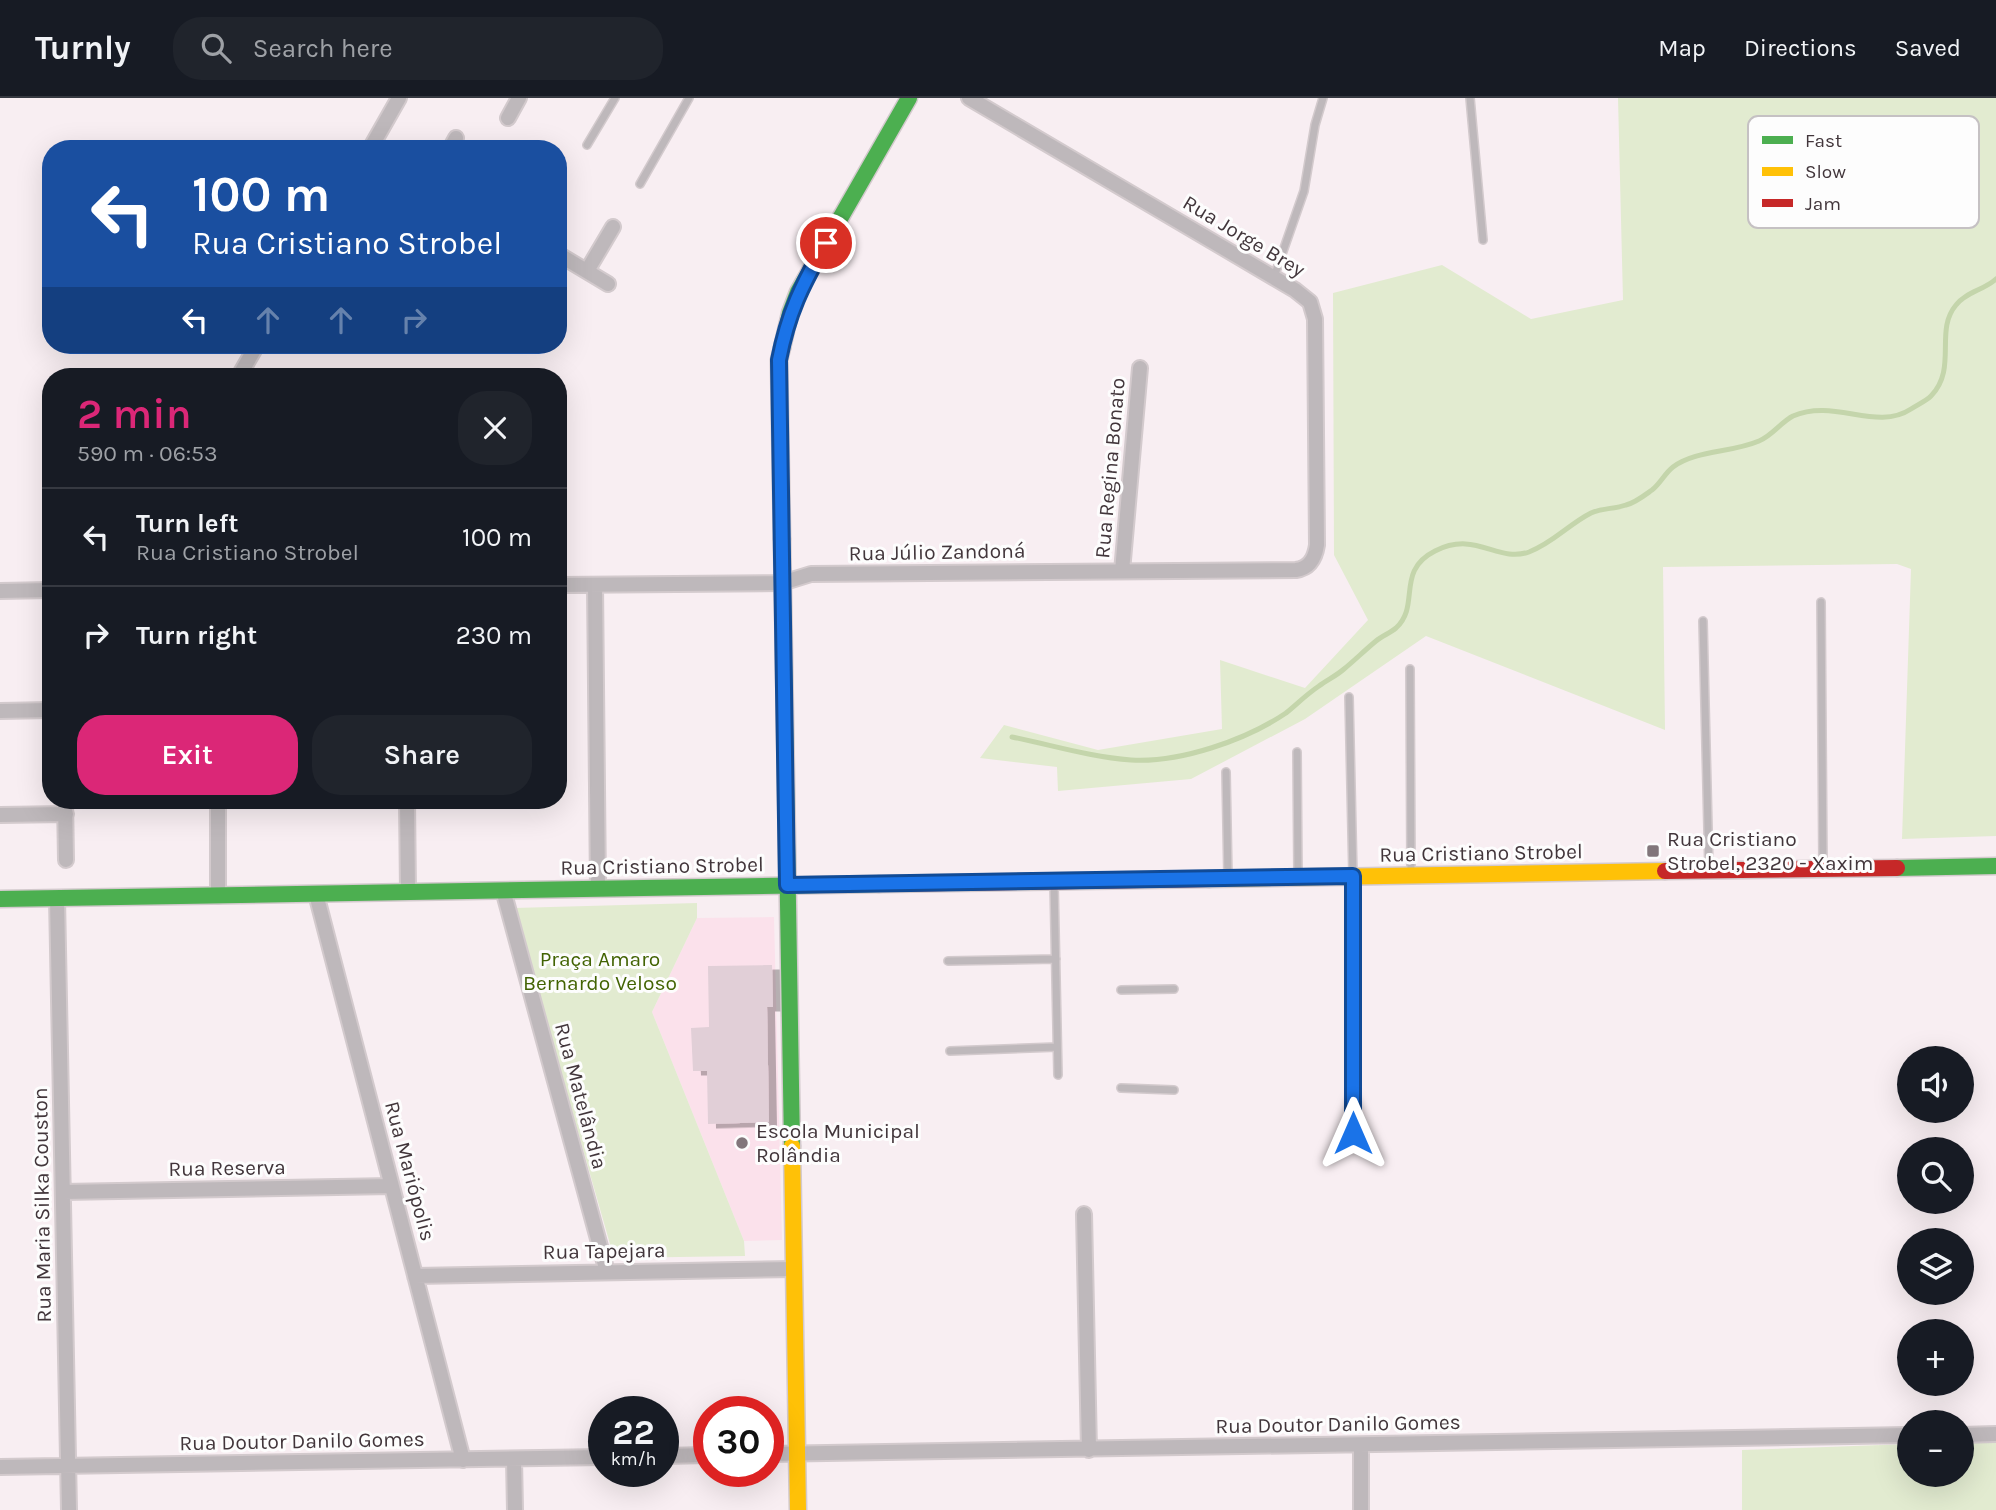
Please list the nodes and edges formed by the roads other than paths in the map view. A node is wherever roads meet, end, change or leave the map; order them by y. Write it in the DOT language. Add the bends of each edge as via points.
graph roads {
  1 [pos="399,98"];
  2 [pos="519,98"];
  3 [pos="615,98"];
  4 [pos="689,98"];
  5 [pos="908,98"];
  6 [pos="969,98"];
  7 [pos="1323,98"];
  8 [pos="1470,98"];
  9 [pos="508,118"];
  10 [pos="377,140"];
  11 [pos="587,145"];
  12 [pos="640,184"];
  13 [pos="613,227"];
  14 [pos="1483,240"];
  15 [pos="567,259"];
  16 [pos="587,271"];
  17 [pos="1274,277"];
  18 [pos="608,284"];
  19 [pos="1140,368"];
  20 [pos="1313,559"];
  21 [pos="1122,571"];
  22 [pos="782,583"];
  23 [pos="595,585"];
  24 [pos="567,586"];
  25 [pos="42,590"];
  26 [pos="0,591"];
  27 [pos="1821,602"];
  28 [pos="1703,621"];
  29 [pos="1410,669"];
  30 [pos="1349,696"];
  31 [pos="42,710"];
  32 [pos="0,711"];
  33 [pos="1297,752"];
  34 [pos="1226,772"];
  35 [pos="50,809"];
  36 [pos="66,809"];
  37 [pos="218,809"];
  38 [pos="407,809"];
  39 [pos="0,815"];
  40 [pos="66,860"];
  41 [pos="1996,866"];
  42 [pos="1823,869"];
  43 [pos="1709,871"];
  44 [pos="1411,875"];
  45 [pos="1353,876"];
  46 [pos="1298,877"];
  47 [pos="1228,878"];
  48 [pos="1054,881"];
  49 [pos="787,885"];
  50 [pos="598,889"];
  51 [pos="503,890"];
  52 [pos="408,892"];
  53 [pos="316,894"];
  54 [pos="218,896"];
  55 [pos="57,898"];
  56 [pos="0,899"];
  57 [pos="1056,959"];
  58 [pos="948,961"];
  59 [pos="1174,989"];
  60 [pos="1121,990"];
  61 [pos="1057,1047"];
  62 [pos="950,1051"];
  63 [pos="1058,1074"];
  64 [pos="1121,1088"];
  65 [pos="1174,1090"];
  66 [pos="1353,1133"];
  67 [pos="392,1186"];
  68 [pos="62,1192"];
  69 [pos="1084,1214"];
  70 [pos="794,1269"];
  71 [pos="607,1272"];
  72 [pos="415,1276"];
  73 [pos="1974,1434"];
  74 [pos="1996,1434"];
  75 [pos="1897,1435"];
  76 [pos="1361,1444"];
  77 [pos="1090,1450"];
  78 [pos="784,1454"];
  79 [pos="797,1454"];
  80 [pos="588,1457"];
  81 [pos="514,1459"];
  82 [pos="463,1460"];
  83 [pos="68,1466"];
  84 [pos="0,1467"];
  85 [pos="69,1510"];
  86 [pos="515,1510"];
  87 [pos="798,1510"];
  88 [pos="1361,1510"];
  1 -- 10 [label="street"];
  2 -- 9 [label="street"];
  3 -- 11 [label="lane"];
  4 -- 12 [label="lane"];
  5 -- 22 [label="main road" via="798,292 783,337 779,382"];
  6 -- 17 [label="street, Rua Jorge Brey"];
  7 -- 17 [label="lane" via="1304,191"];
  8 -- 14 [label="lane"];
  13 -- 16 [label="street"];
  15 -- 16 [label="street"];
  16 -- 18 [label="street"];
  17 -- 20 [label="street, Rua Jorge Brey" via="1304,295 1314,310 1317,545"];
  19 -- 21 [label="street, Rua Regina Bonato"];
  20 -- 21 [label="street, Rua Júlio Zandoná" via="1296,570"];
  21 -- 22 [label="street, Rua Júlio Zandoná" via="811,574"];
  22 -- 23 [label="street, Rua Júlio Zandoná"];
  22 -- 49 [label="main road"];
  23 -- 24 [label="street, Rua Júlio Zandoná"];
  23 -- 50 [label="street"];
  25 -- 26 [label="street"];
  27 -- 42 [label="lane"];
  28 -- 43 [label="lane"];
  29 -- 44 [label="lane"];
  30 -- 45 [label="lane"];
  31 -- 32 [label="street"];
  33 -- 46 [label="lane"];
  34 -- 47 [label="lane"];
  35 -- 39 [label="street"];
  36 -- 40 [label="street"];
  37 -- 54 [label="street"];
  38 -- 52 [label="street"];
  41 -- 42 [label="main road, Rua Cristiano Strobel"];
  42 -- 43 [label="main road, Rua Cristiano Strobel"];
  43 -- 44 [label="main road, Rua Cristiano Strobel"];
  44 -- 45 [label="main road, Rua Cristiano Strobel"];
  45 -- 46 [label="main road, Rua Cristiano Strobel"];
  45 -- 66 [label="street"];
  46 -- 47 [label="main road, Rua Cristiano Strobel"];
  47 -- 48 [label="main road, Rua Cristiano Strobel"];
  48 -- 49 [label="main road, Rua Cristiano Strobel"];
  48 -- 57 [label="lane"];
  49 -- 50 [label="main road, Rua Cristiano Strobel"];
  49 -- 70 [label="main road"];
  50 -- 51 [label="main road, Rua Cristiano Strobel"];
  51 -- 52 [label="main road, Rua Cristiano Strobel"];
  51 -- 71 [label="street, Rua Matelândia"];
  52 -- 53 [label="main road, Rua Cristiano Strobel"];
  53 -- 54 [label="main road, Rua Cristiano Strobel"];
  53 -- 67 [label="street, Rua Mariópolis"];
  54 -- 55 [label="main road, Rua Cristiano Strobel"];
  55 -- 56 [label="main road, Rua Cristiano Strobel"];
  55 -- 68 [label="street, Rua Maria Silka Couston"];
  57 -- 58 [label="lane"];
  57 -- 61 [label="lane"];
  59 -- 60 [label="lane"];
  61 -- 62 [label="lane"];
  61 -- 63 [label="lane"];
  64 -- 65 [label="lane"];
  67 -- 68 [label="street, Rua Reserva"];
  67 -- 72 [label="street, Rua Mariópolis"];
  68 -- 83 [label="street, Rua Maria Silka Couston"];
  69 -- 77 [label="street"];
  70 -- 71 [label="street, Rua Tapejara"];
  70 -- 79 [label="main road"];
  71 -- 72 [label="street, Rua Tapejara"];
  72 -- 82 [label="street, Rua Mariópolis"];
  73 -- 74 [label="street"];
  75 -- 76 [label="street, Rua Doutor Danilo Gomes"];
  76 -- 77 [label="street, Rua Doutor Danilo Gomes"];
  76 -- 88 [label="street"];
  77 -- 79 [label="street, Rua Doutor Danilo Gomes"];
  78 -- 79 [label="street, Rua Doutor Danilo Gomes"];
  79 -- 87 [label="main road"];
  80 -- 81 [label="street, Rua Doutor Danilo Gomes"];
  81 -- 82 [label="street, Rua Doutor Danilo Gomes"];
  81 -- 86 [label="street"];
  82 -- 83 [label="street, Rua Doutor Danilo Gomes"];
  83 -- 84 [label="street, Rua Doutor Danilo Gomes"];
  83 -- 85 [label="street, Rua Maria Silka Couston"];
}
